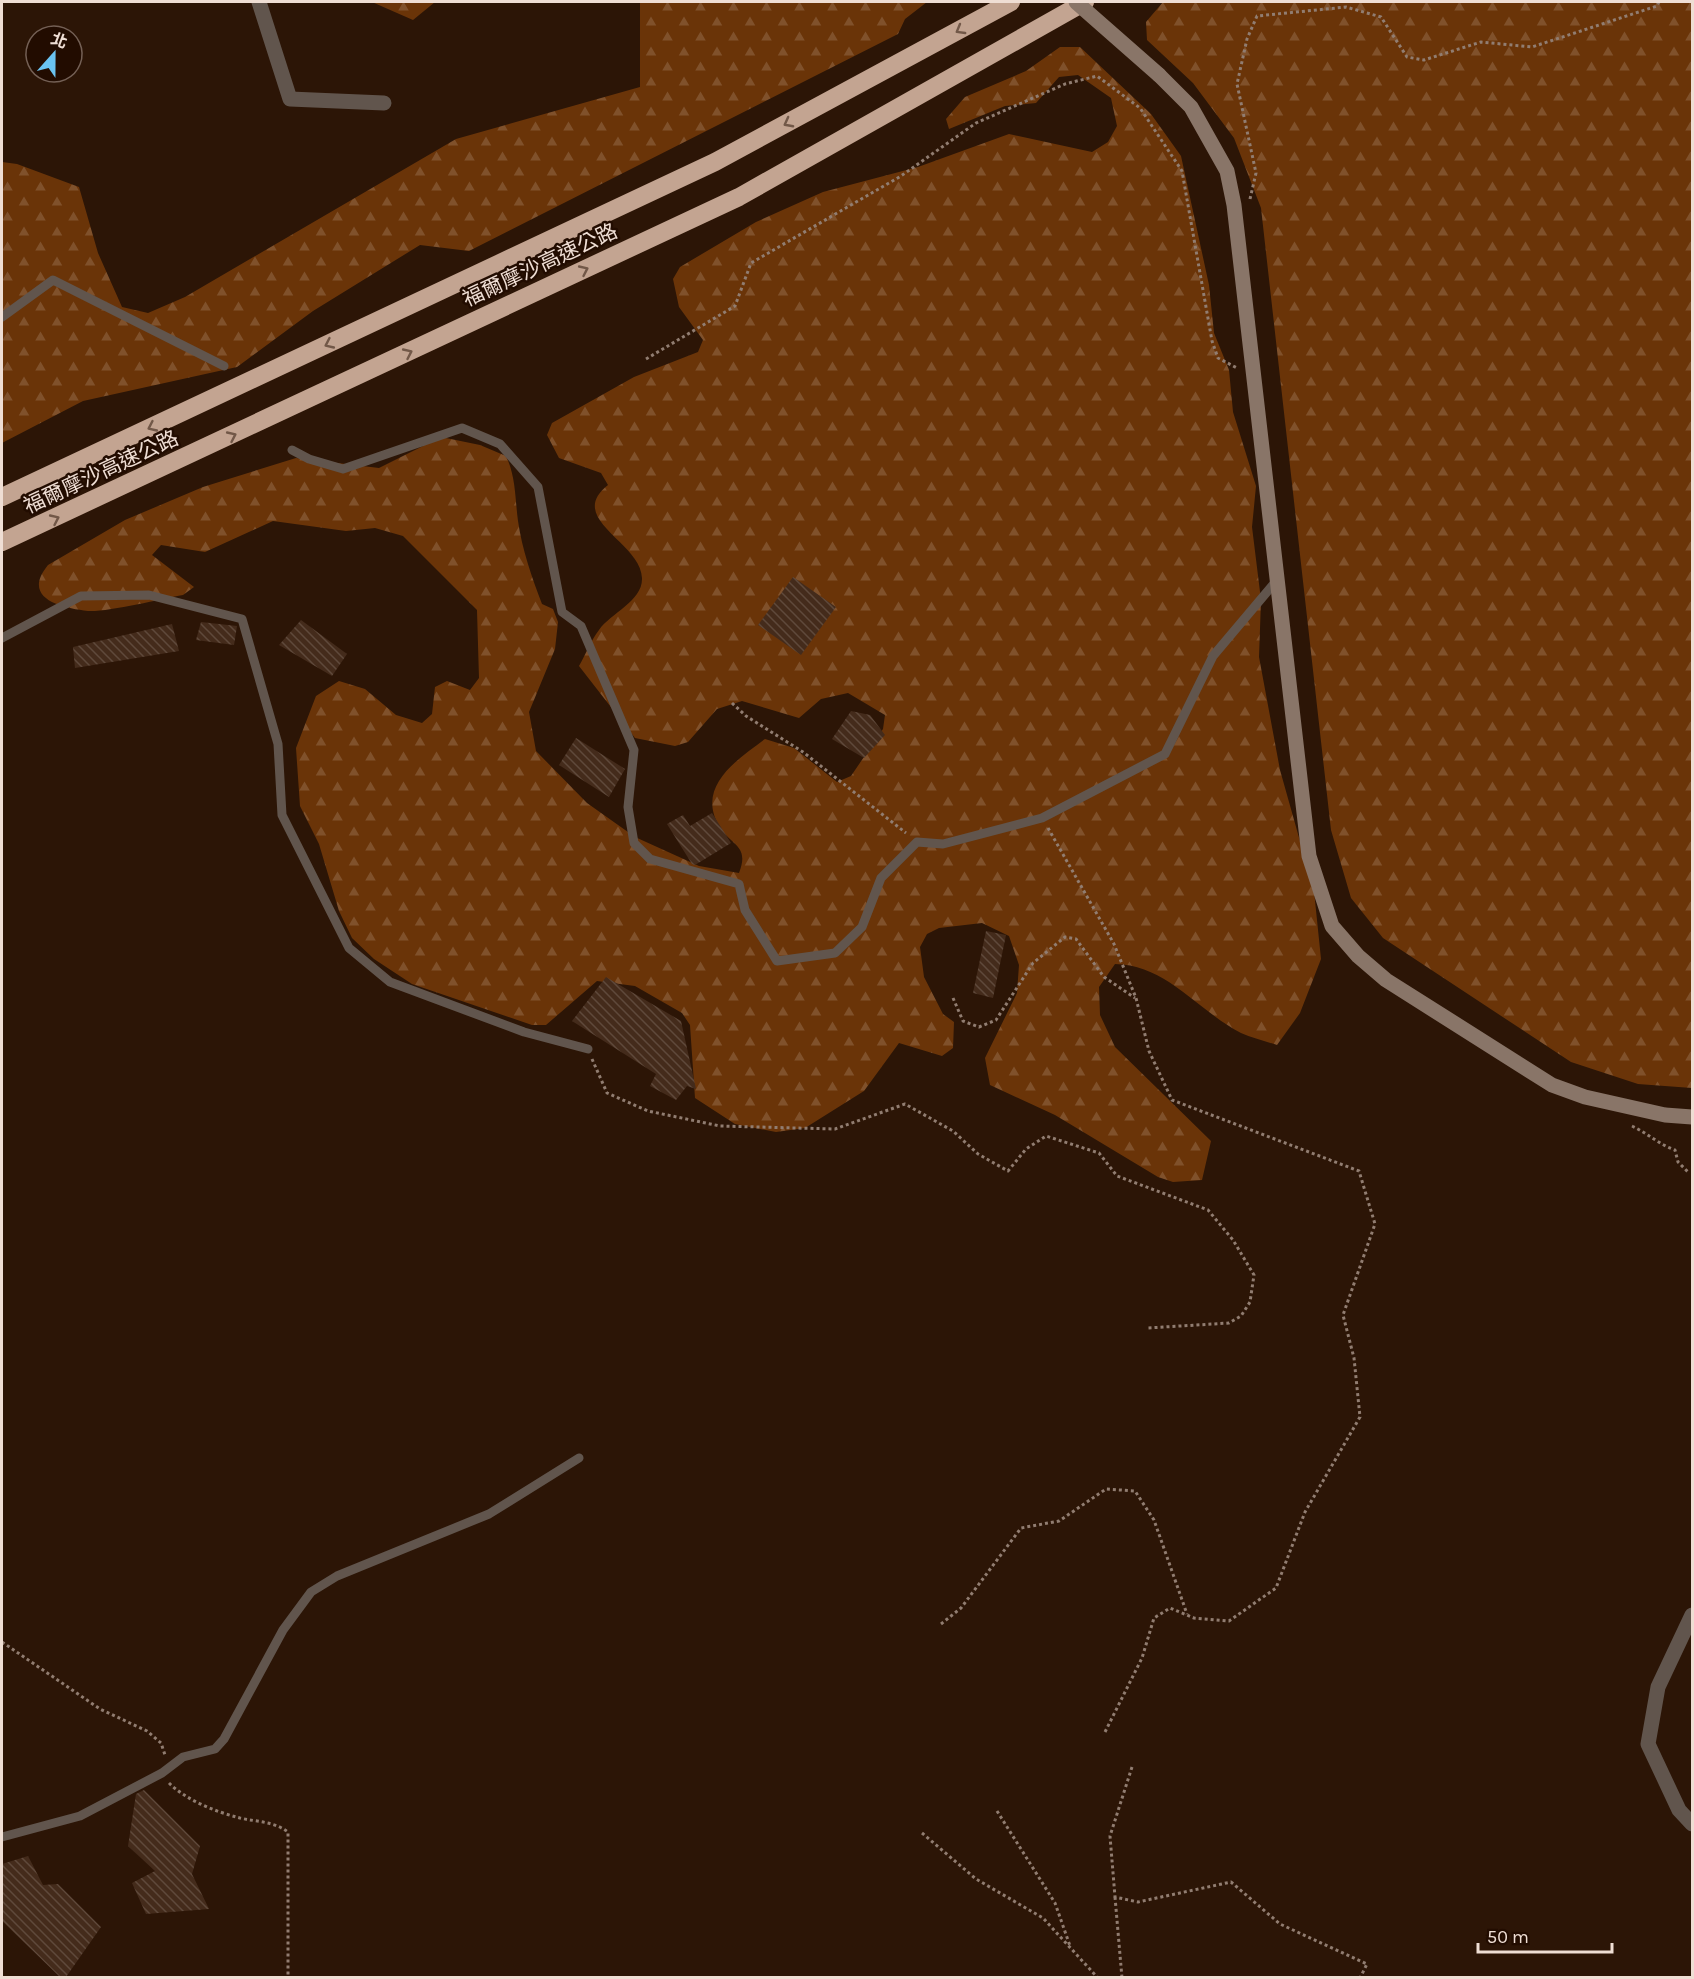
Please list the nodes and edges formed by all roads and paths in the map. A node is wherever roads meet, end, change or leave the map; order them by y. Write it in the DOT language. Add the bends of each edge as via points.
graph roads {
  1 [pos="259,2"];
  2 [pos="1011,2"];
  3 [pos="1076,2"];
  4 [pos="1084,2"];
  5 [pos="1659,2"];
  6 [pos="384,103"];
  7 [pos="1249,208"];
  8 [pos="2,317"];
  9 [pos="646,359"];
  10 [pos="224,366"];
  11 [pos="1254,376"];
  12 [pos="292,450"];
  13 [pos="2,497"];
  14 [pos="2,542"];
  15 [pos="1277,580"];
  16 [pos="2,638"];
  17 [pos="732,703"];
  18 [pos="1042,818"];
  19 [pos="917,842"];
  20 [pos="953,998"];
  21 [pos="1136,998"];
  22 [pos="588,1049"];
  23 [pos="1692,1117"];
  24 [pos="1630,1125"];
  25 [pos="1688,1172"];
  26 [pos="1148,1328"];
  27 [pos="579,1458"];
  28 [pos="1187,1615"];
  29 [pos="1692,1615"];
  30 [pos="941,1624"];
  31 [pos="2,1642"];
  32 [pos="1105,1732"];
  33 [pos="1132,1767"];
  34 [pos="162,1773"];
  35 [pos="998,1811"];
  36 [pos="1692,1824"];
  37 [pos="922,1833"];
  38 [pos="2,1837"];
  39 [pos="1115,1897"];
  40 [pos="1070,1947"];
  41 [pos="288,1977"];
  42 [pos="1098,1977"];
  43 [pos="1122,1977"];
  44 [pos="1360,1977"];
  1 -- 6 [label="street" via="290,99"];
  2 -- 13 [label="highway, 福爾摩沙高速公路, one-way" via="715,162"];
  3 -- 11 [label="street, bridge" via="1191,107 1227,171"];
  14 -- 4 [label="highway, 福爾摩沙高速公路, one-way" via="739,197"];
  5 -- 7 [label="path" via="1657,6 1532,47 1481,42 1424,60 1407,57 1381,17 1346,7 1257,16 1247,39 1237,84 1256,173"];
  8 -- 10 [label="lane" via="53,280"];
  9 -- 11 [label="path" via="735,306 751,263 901,176 976,123 1065,84 1097,76 1140,108 1182,171 1218,358"];
  11 -- 15 [label="street"];
  12 -- 19 [label="lane" via="343,469 462,428 500,444 538,487 562,612 581,626 634,750 628,807 634,843 650,859 739,884 745,910 777,961 835,953 862,927 881,878"];
  15 -- 18 [label="lane" via="1213,656 1165,754"];
  15 -- 23 [label="street" via="1309,856 1332,926 1386,980 1552,1085 1584,1097"];
  16 -- 22 [label="lane" via="81,596 149,595 242,619 278,744 282,815 349,948 390,981 524,1032"];
  17 -- 19 [label="path" via="803,752"];
  18 -- 19 [label="lane" via="943,844"];
  18 -- 21 [label="path" via="1114,944"];
  20 -- 21 [label="path" via="963,1021 979,1027 996,1020 1033,963 1065,937 1076,939 1104,977"];
  21 -- 28 [label="path" via="1149,1051 1172,1100 1359,1171 1375,1224 1343,1314 1354,1358 1360,1417 1305,1512 1276,1588 1229,1621"];
  22 -- 26 [label="path" via="607,1093 648,1111 720,1126 835,1129 905,1104 954,1131 978,1154 1008,1171 1026,1149 1046,1136 1099,1153 1117,1176 1208,1210 1233,1240 1254,1275 1250,1302 1241,1316 1229,1323"];
  24 -- 25 [label="path" via="1675,1150 1678,1162"];
  27 -- 34 [label="lane" via="489,1514 338,1576 311,1592 283,1630 224,1739 214,1749 183,1756"];
  28 -- 30 [label="path" via="1154,1520 1135,1491 1106,1489 1059,1521 1021,1528 961,1608"];
  28 -- 32 [label="path" via="1170,1608 1154,1618 1142,1658"];
  29 -- 36 [label="street" via="1658,1687 1648,1744 1679,1810"];
  31 -- 34 [label="path" via="99,1709 147,1731 161,1743 165,1754"];
  33 -- 39 [label="path" via="1110,1836"];
  34 -- 38 [label="lane" via="80,1816"];
  34 -- 41 [label="path" via="180,1792 206,1806 238,1818 278,1824 288,1832"];
  35 -- 40 [label="path" via="1054,1903"];
  37 -- 40 [label="path" via="976,1880 1043,1918"];
  39 -- 43 [label="path"];
  39 -- 44 [label="path" via="1138,1902 1231,1882 1280,1923 1367,1964"];
  40 -- 42 [label="path"];
}
